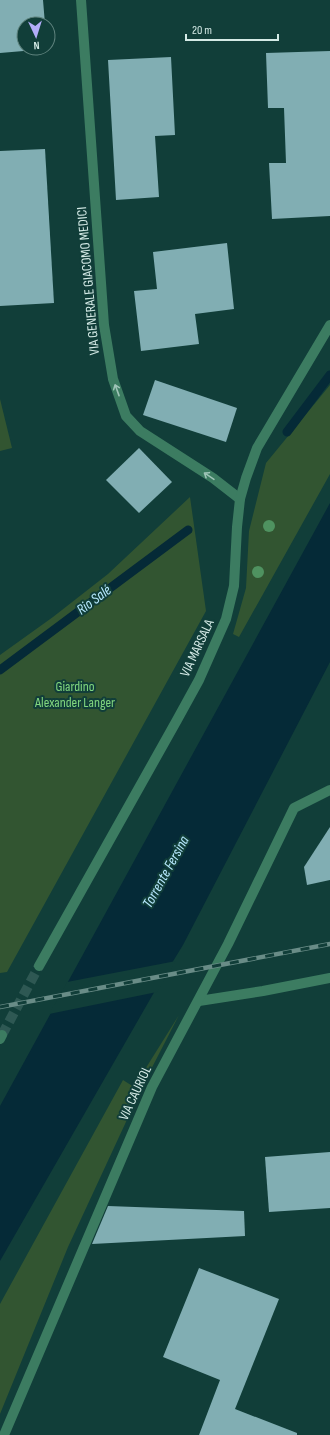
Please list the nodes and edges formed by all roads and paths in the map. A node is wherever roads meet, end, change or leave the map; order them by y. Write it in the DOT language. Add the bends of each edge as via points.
graph roads {
  1 [pos="81,0"];
  2 [pos="330,325"];
  3 [pos="240,499"];
  4 [pos="330,790"];
  5 [pos="39,966"];
  6 [pos="330,978"];
  7 [pos="198,1000"];
  8 [pos="4,1435"];
  3 -- 1 [label="street, VIA GENERALE GIACOMO MEDICI, one-way" via="213,478 140,431 126,416 113,379 104,325"];
  2 -- 3 [label="street, VIA MARSALA" via="257,448"];
  3 -- 5 [label="street, VIA MARSALA" via="234,586 226,620 178,720"];
  4 -- 7 [label="street, VIA CAURIOL" via="294,808"];
  6 -- 7 [label="street"];
  7 -- 8 [label="street, VIA CAURIOL" via="152,1087"];
}
